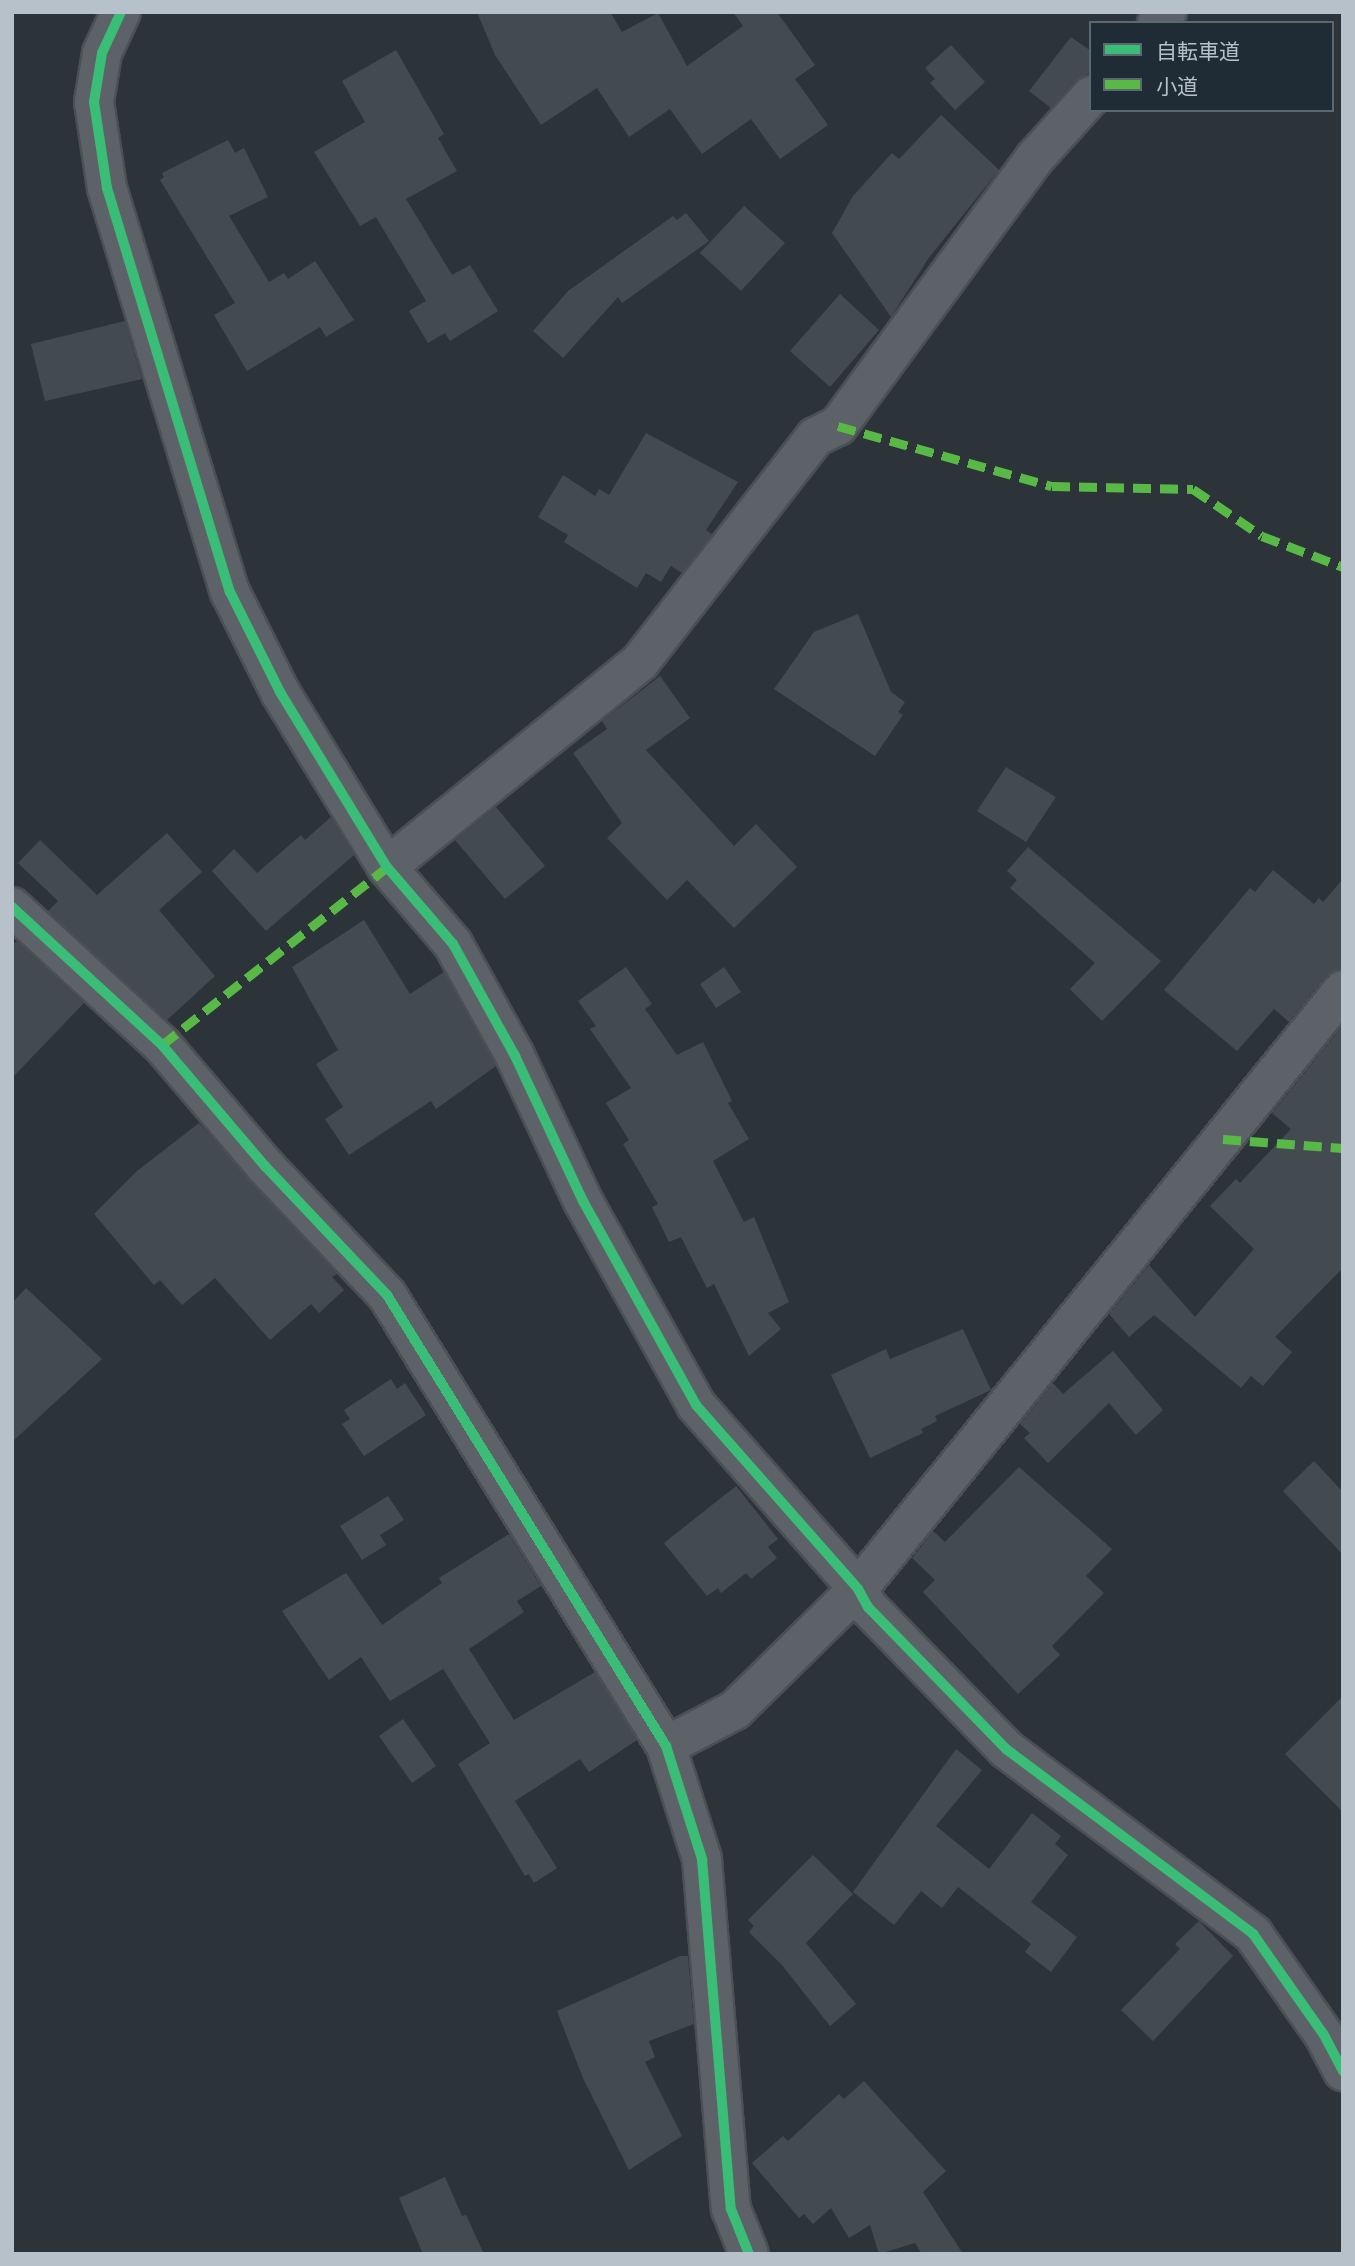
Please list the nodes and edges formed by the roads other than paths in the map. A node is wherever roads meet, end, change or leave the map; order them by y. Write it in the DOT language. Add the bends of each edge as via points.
graph roads {
  1 [pos="121,12"];
  2 [pos="1089,98"];
  3 [pos="387,867"];
  4 [pos="12,907"];
  5 [pos="1343,990"];
  6 [pos="858,1589"];
  7 [pos="666,1746"];
  8 [pos="1343,2071"];
  9 [pos="749,2254"];
  1 -- 3 [label="street" via="102,53 94,102 107,188 222,569 280,692"];
  2 -- 3 [label="street" via="1035,158 838,426 815,437 640,662"];
  3 -- 6 [label="street" via="453,944 515,1056 583,1202 696,1405"];
  4 -- 7 [label="street" via="162,1045 265,1166 387,1295"];
  5 -- 6 [label="street"];
  6 -- 7 [label="street" via="736,1710"];
  6 -- 8 [label="street" via="867,1607 1006,1749 1253,1934 1324,2035"];
  7 -- 9 [label="street" via="702,1859 731,2209"];
}
